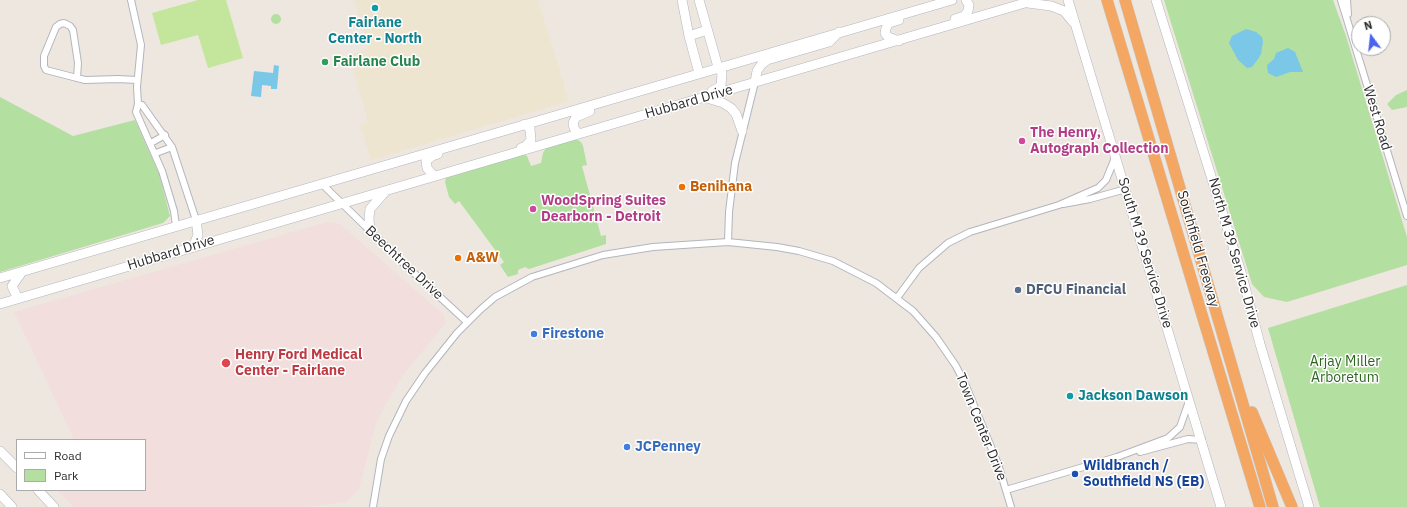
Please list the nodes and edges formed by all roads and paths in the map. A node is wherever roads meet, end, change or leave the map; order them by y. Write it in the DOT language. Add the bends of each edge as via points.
graph roads {
  1 [pos="131,0"];
  2 [pos="682,0"];
  3 [pos="699,0"];
  4 [pos="966,0"];
  5 [pos="1068,0"];
  6 [pos="1076,0"];
  7 [pos="1107,0"];
  8 [pos="1126,0"];
  9 [pos="1156,0"];
  10 [pos="950,1"];
  11 [pos="1031,1"];
  12 [pos="1342,1"];
  13 [pos="1072,11"];
  14 [pos="1076,25"];
  15 [pos="707,30"];
  16 [pos="936,30"];
  17 [pos="840,32"];
  18 [pos="689,36"];
  19 [pos="899,41"];
  20 [pos="718,67"];
  21 [pos="699,73"];
  22 [pos="77,78"];
  23 [pos="137,80"];
  24 [pos="755,82"];
  25 [pos="646,89"];
  26 [pos="704,97"];
  27 [pos="138,104"];
  28 [pos="636,117"];
  29 [pos="525,124"];
  30 [pos="742,131"];
  31 [pos="578,134"];
  32 [pos="165,135"];
  33 [pos="486,136"];
  34 [pos="151,143"];
  35 [pos="172,147"];
  36 [pos="156,153"];
  37 [pos="1115,158"];
  38 [pos="489,161"];
  39 [pos="434,176"];
  40 [pos="322,184"];
  41 [pos="1126,189"];
  42 [pos="390,190"];
  43 [pos="342,204"];
  44 [pos="1059,204"];
  45 [pos="1407,216"];
  46 [pos="196,220"];
  47 [pos="176,226"];
  48 [pos="370,232"];
  49 [pos="728,242"];
  50 [pos="193,247"];
  51 [pos="22,272"];
  52 [pos="0,278"];
  53 [pos="897,298"];
  54 [pos="18,299"];
  55 [pos="0,304"];
  56 [pos="467,322"];
  57 [pos="1226,343"];
  58 [pos="1188,396"];
  59 [pos="1202,440"];
  60 [pos="0,451"];
  61 [pos="1117,457"];
  62 [pos="16,467"];
  63 [pos="1248,472"];
  64 [pos="1006,490"];
  65 [pos="39,491"];
  66 [pos="0,494"];
  67 [pos="12,507"];
  68 [pos="54,507"];
  69 [pos="373,507"];
  70 [pos="1011,507"];
  71 [pos="1221,507"];
  72 [pos="1255,507"];
  73 [pos="1260,507"];
  74 [pos="1273,507"];
  75 [pos="1292,507"];
  76 [pos="1309,507"];
  1 -- 23 [label="street" via="141,45"];
  2 -- 18 [label="street"];
  3 -- 15 [label="street"];
  4 -- 16 [label="street" via="969,5 964,16 945,23"];
  5 -- 13 [label="street, South M 39 Service Drive"];
  6 -- 13 [label="street"];
  7 -- 63 [label="highway, Southfield Freeway"];
  8 -- 57 [label="highway, Southfield Freeway"];
  9 -- 76 [label="street, North M 39 Service Drive" via="1241,272"];
  10 -- 17 [label="street, Hubbard Drive"];
  10 -- 19 [label="street" via="938,9 889,23 885,33"];
  11 -- 14 [label="street" via="1064,11"];
  11 -- 16 [label="street, Hubbard Drive"];
  12 -- 45 [label="street, West Road"];
  13 -- 14 [label="street, South M 39 Service Drive"];
  14 -- 37 [label="street, South M 39 Service Drive"];
  15 -- 18 [label="street"];
  15 -- 20 [label="street"];
  16 -- 19 [label="street, Hubbard Drive"];
  17 -- 20 [label="street, Hubbard Drive"];
  17 -- 24 [label="street" via="829,42 767,60 757,71"];
  18 -- 21 [label="street"];
  19 -- 24 [label="street, Hubbard Drive"];
  20 -- 21 [label="street, Hubbard Drive"];
  20 -- 28 [label="street" via="722,73 722,80 721,86 715,90 650,108"];
  21 -- 25 [label="street, Hubbard Drive"];
  22 -- 22 [label="street" via="46,70 44,66 44,56 56,27 60,24 64,23 73,30 78,63"];
  22 -- 23 [label="street"];
  23 -- 27 [label="street"];
  24 -- 26 [label="street, Hubbard Drive"];
  24 -- 30 [label="street"];
  25 -- 29 [label="street, Hubbard Drive"];
  25 -- 31 [label="street" via="636,97 580,114 573,123"];
  26 -- 28 [label="street, Hubbard Drive"];
  26 -- 30 [label="street" via="730,108 736,114"];
  27 -- 32 [label="street" via="142,105"];
  27 -- 34 [label="street" via="138,119"];
  28 -- 31 [label="street, Hubbard Drive"];
  29 -- 33 [label="street, Hubbard Drive"];
  29 -- 38 [label="street" via="530,129 532,137 526,146 499,154"];
  30 -- 49 [label="street" via="731,186"];
  31 -- 38 [label="street, Hubbard Drive"];
  32 -- 34 [label="street"];
  32 -- 35 [label="street"];
  33 -- 39 [label="street" via="477,143 432,156 426,161 427,168"];
  33 -- 40 [label="street, Hubbard Drive"];
  34 -- 36 [label="street"];
  35 -- 36 [label="street"];
  35 -- 46 [label="street"];
  36 -- 47 [label="street" via="174,211"];
  37 -- 41 [label="street, South M 39 Service Drive"];
  37 -- 44 [label="street" via="1106,180 1098,188"];
  38 -- 39 [label="street, Hubbard Drive"];
  39 -- 42 [label="street, Hubbard Drive"];
  40 -- 43 [label="street"];
  40 -- 46 [label="street, Hubbard Drive"];
  41 -- 44 [label="street" via="1071,204"];
  41 -- 58 [label="street, South M 39 Service Drive"];
  42 -- 43 [label="street, Hubbard Drive"];
  42 -- 48 [label="street" via="378,198 370,209"];
  43 -- 48 [label="street, Beechtree Drive"];
  43 -- 50 [label="street, Hubbard Drive"];
  44 -- 53 [label="street" via="975,230 948,243 918,268"];
  46 -- 47 [label="street, Hubbard Drive"];
  46 -- 50 [label="street" via="198,235"];
  47 -- 51 [label="street, Hubbard Drive"];
  48 -- 56 [label="street, Beechtree Drive"];
  49 -- 53 [label="street, Town Center Drive" via="777,247 820,257 864,276"];
  49 -- 56 [label="street, Town Center Drive" via="643,248 563,266 532,277 495,297"];
  50 -- 54 [label="street, Hubbard Drive"];
  51 -- 52 [label="street, Hubbard Drive"];
  51 -- 54 [label="street" via="12,286"];
  53 -- 64 [label="street, Town Center Drive" via="928,327 956,366"];
  54 -- 55 [label="street, Hubbard Drive"];
  56 -- 69 [label="street, Town Center Drive" via="415,386 398,416 381,459"];
  57 -- 74 [label="highway, Southfield Freeway"];
  57 -- 75 [label="highway" via="1261,436"];
  58 -- 59 [label="street, South M 39 Service Drive"];
  58 -- 61 [label="street" via="1187,410 1175,433"];
  59 -- 61 [label="street" via="1188,439"];
  59 -- 71 [label="street, South M 39 Service Drive"];
  60 -- 62 [label="street"];
  61 -- 64 [label="street"];
  63 -- 72 [label="highway"];
  63 -- 73 [label="highway, Southfield Freeway"];
  64 -- 70 [label="street, Town Center Drive"];
  65 -- 68 [label="street"];
  66 -- 67 [label="street"];
}
